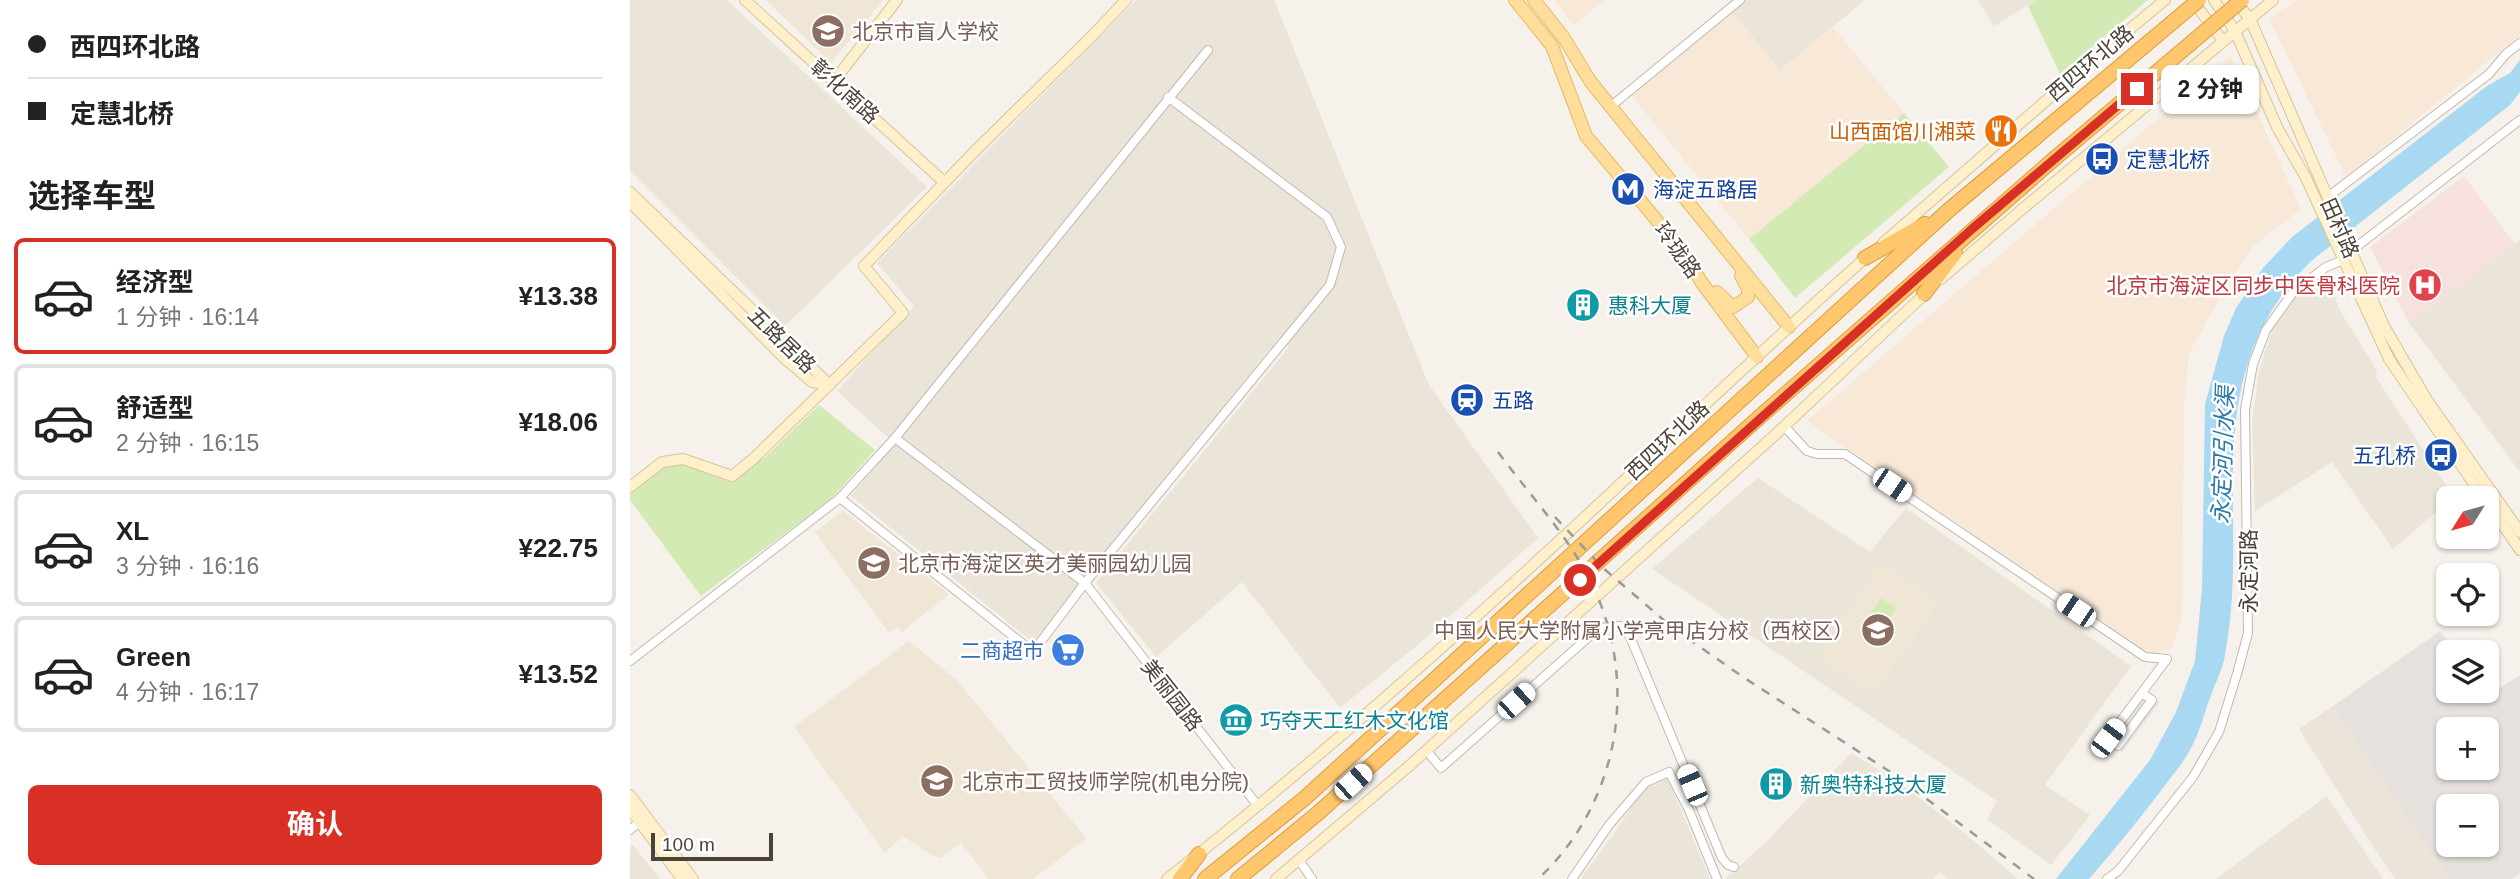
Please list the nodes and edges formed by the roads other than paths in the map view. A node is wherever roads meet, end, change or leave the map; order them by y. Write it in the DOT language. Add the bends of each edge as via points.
graph roads {
  1 [pos="745,0"];
  2 [pos="897,0"];
  3 [pos="1126,0"];
  4 [pos="1515,0"];
  5 [pos="1534,0"];
  6 [pos="1740,0"];
  7 [pos="2165,0"];
  8 [pos="2192,0"];
  9 [pos="2199,0"];
  10 [pos="2214,0"];
  11 [pos="2235,0"];
  12 [pos="2242,0"];
  13 [pos="2273,0"];
  14 [pos="2250,19"];
  15 [pos="2235,31"];
  16 [pos="2223,41"];
  17 [pos="2520,43"];
  18 [pos="1208,50"];
  19 [pos="834,81"];
  20 [pos="1168,97"];
  21 [pos="1610,107"];
  22 [pos="2520,120"];
  23 [pos="944,182"];
  24 [pos="631,196"];
  25 [pos="2328,202"];
  26 [pos="1950,209"];
  27 [pos="1972,229"];
  28 [pos="1681,249"];
  29 [pos="2346,252"];
  30 [pos="1730,255"];
  31 [pos="1866,258"];
  32 [pos="1924,294"];
  33 [pos="1789,327"];
  34 [pos="1758,357"];
  35 [pos="830,384"];
  36 [pos="1784,426"];
  37 [pos="895,438"];
  38 [pos="2475,486"];
  39 [pos="630,488"];
  40 [pos="840,498"];
  41 [pos="2499,521"];
  42 [pos="2520,532"];
  43 [pos="2520,550"];
  44 [pos="1085,583"];
  45 [pos="630,661"];
  46 [pos="2142,693"];
  47 [pos="1426,750"];
  48 [pos="630,795"];
  49 [pos="1258,806"];
  50 [pos="630,809"];
  51 [pos="642,819"];
  52 [pos="630,830"];
  53 [pos="1199,854"];
  54 [pos="1299,860"];
  55 [pos="2126,861"];
  56 [pos="1734,867"];
  57 [pos="682,879"];
  58 [pos="693,879"];
  59 [pos="1167,879"];
  60 [pos="1180,879"];
  61 [pos="1205,879"];
  62 [pos="1238,879"];
  63 [pos="1276,879"];
  64 [pos="1312,879"];
  65 [pos="1572,879"];
  66 [pos="1717,879"];
  67 [pos="2107,879"];
  68 [pos="2121,879"];
  1 -- 23 [label="street, 彰化南路"];
  2 -- 19 [label="street"];
  3 -- 23 [label="street"];
  4 -- 28 [label="main road, 玲珑路" via="1552,47 1586,136"];
  5 -- 21 [label="main road, 玲珑路"];
  6 -- 21 [label="street"];
  7 -- 31 [label="street, 西四环北路"];
  8 -- 16 [label="street"];
  9 -- 26 [label="highway, 西四环北路, bridge"];
  10 -- 15 [label="street, 田村路"];
  11 -- 14 [label="street, 田村路"];
  12 -- 27 [label="highway, bridge"];
  13 -- 14 [label="street"];
  14 -- 15 [label="street"];
  14 -- 25 [label="street, 田村路"];
  15 -- 16 [label="street"];
  15 -- 25 [label="street, 田村路" via="2277,127 2306,178"];
  16 -- 32 [label="street"];
  17 -- 25 [label="street" via="2489,74"];
  18 -- 20 [label="street"];
  20 -- 37 [label="street"];
  20 -- 44 [label="street" via="1327,216 1341,247 1330,285"];
  21 -- 30 [label="main road, 玲珑路"];
  22 -- 29 [label="street, 永定河路"];
  23 -- 35 [label="street" via="864,266 903,313"];
  24 -- 35 [label="street, 五路居路"];
  25 -- 29 [label="street, 田村路"];
  26 -- 31 [label="highway"];
  26 -- 61 [label="highway, 西四环北路" via="1313,790"];
  27 -- 32 [label="highway"];
  27 -- 62 [label="highway" via="1317,814"];
  28 -- 30 [label="main road" via="1733,307 1748,297 1748,289"];
  28 -- 34 [label="main road, 玲珑路"];
  29 -- 38 [label="street, 田村路" via="2389,359"];
  29 -- 42 [label="street, 田村路" via="2409,370"];
  29 -- 55 [label="street, 永定河路" via="2294,291 2266,330 2253,364 2245,409 2248,633 2219,732 2193,777"];
  30 -- 33 [label="main road, 玲珑路"];
  31 -- 33 [label="street, 西四环北路"];
  32 -- 36 [label="street"];
  33 -- 34 [label="street, 西四环北路"];
  34 -- 49 [label="street, 西四环北路" via="1541,558"];
  35 -- 39 [label="street" via="732,476 683,459 663,462"];
  36 -- 46 [label="street" via="1807,451 1846,454 2145,657 2167,659"];
  36 -- 47 [label="street"];
  37 -- 40 [label="street"];
  37 -- 44 [label="street, 美丽园路"];
  40 -- 44 [label="street" via="1033,652"];
  40 -- 45 [label="street"];
  41 -- 43 [label="street, 田村路"];
  44 -- 49 [label="street, 美丽园路"];
  46 -- 46 [label="street" via="2152,700 2118,746 2108,738"];
  47 -- 54 [label="street"];
  47 -- 56 [label="street" via="1441,768 1592,634 1620,626 1631,639 1722,858"];
  48 -- 51 [label="street"];
  49 -- 53 [label="street, 西四环北路"];
  50 -- 51 [label="street"];
  51 -- 52 [label="street"];
  51 -- 57 [label="street"];
  51 -- 58 [label="street"];
  53 -- 59 [label="street, 西四环北路"];
  53 -- 60 [label="highway"];
  54 -- 63 [label="street"];
  54 -- 64 [label="street"];
  55 -- 67 [label="street, 永定河路"];
  55 -- 68 [label="street"];
  65 -- 66 [label="street" via="1646,782 1669,772"];
}
